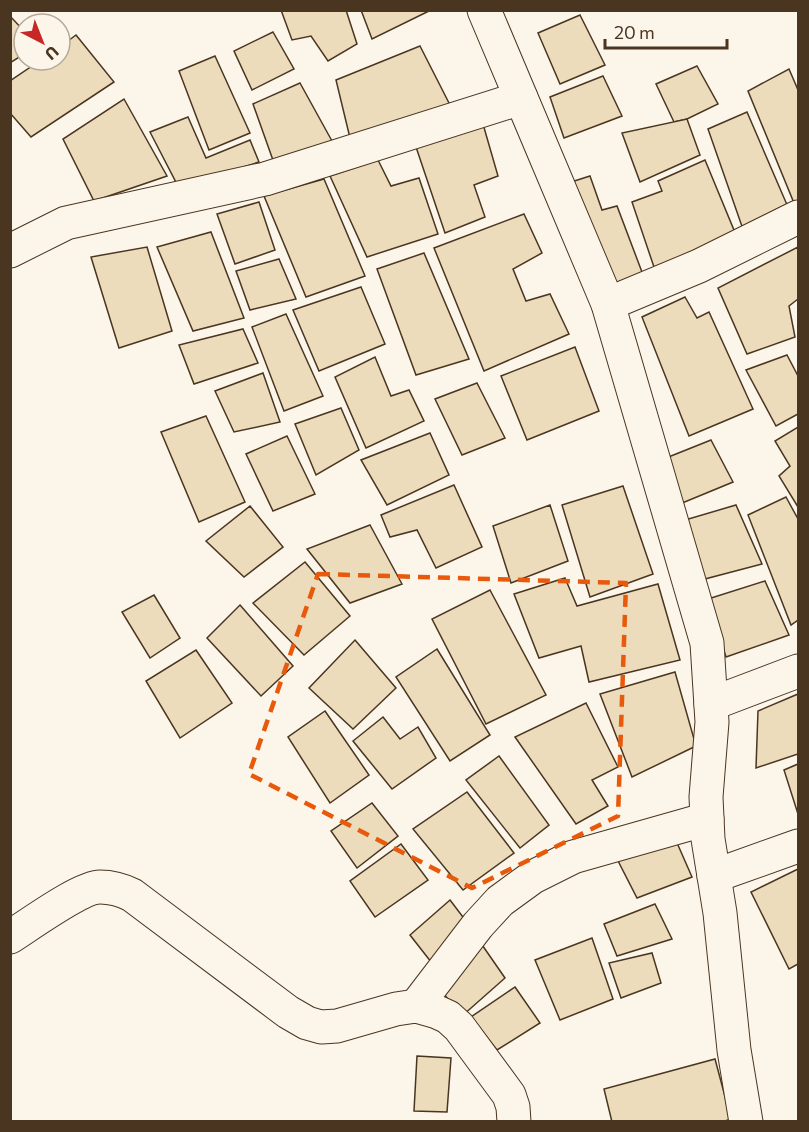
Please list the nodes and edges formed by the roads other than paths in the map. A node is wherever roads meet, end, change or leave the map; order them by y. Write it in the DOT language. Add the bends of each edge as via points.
graph roads {
  1 [pos="484,10"];
  2 [pos="521,98"];
  3 [pos="798,217"];
  4 [pos="10,251"];
  5 [pos="608,304"];
  6 [pos="798,671"];
  7 [pos="711,704"];
  8 [pos="707,819"];
  9 [pos="798,846"];
  10 [pos="714,876"];
  11 [pos="10,937"];
  12 [pos="416,1006"];
  13 [pos="514,1122"];
  14 [pos="746,1122"];
  1 -- 2 [label="street"];
  2 -- 4 [label="street" via="265,179 66,223"];
  2 -- 5 [label="street"];
  3 -- 5 [label="street" via="699,266"];
  5 -- 7 [label="street" via="706,644"];
  6 -- 7 [label="street"];
  7 -- 8 [label="street"];
  8 -- 10 [label="street"];
  8 -- 12 [label="street" via="573,857 533,877 500,901 478,925"];
  9 -- 10 [label="street"];
  10 -- 14 [label="street"];
  11 -- 12 [label="street" via="81,892 98,887 117,889 132,895 307,1023 337,1026"];
  12 -- 13 [label="street" via="448,1017 459,1027 509,1095"];
}
